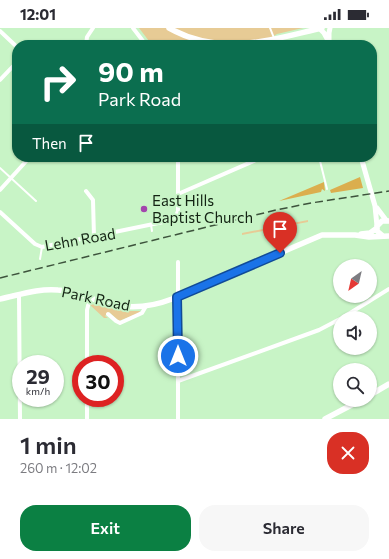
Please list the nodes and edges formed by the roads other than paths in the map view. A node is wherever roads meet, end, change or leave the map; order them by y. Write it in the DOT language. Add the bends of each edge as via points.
graph roads {
  1 [pos="93,28"];
  2 [pos="133,28"];
  3 [pos="169,28"];
  4 [pos="270,28"];
  5 [pos="321,28"];
  6 [pos="330,28"];
  7 [pos="0,31"];
  8 [pos="87,40"];
  9 [pos="142,40"];
  10 [pos="201,40"];
  11 [pos="271,40"];
  12 [pos="278,40"];
  13 [pos="328,40"];
  14 [pos="330,40"];
  15 [pos="12,42"];
  16 [pos="12,67"];
  17 [pos="0,80"];
  18 [pos="25,162"];
  19 [pos="178,162"];
  20 [pos="252,162"];
  21 [pos="320,162"];
  22 [pos="362,162"];
  23 [pos="0,168"];
  24 [pos="11,178"];
  25 [pos="328,189"];
  26 [pos="0,190"];
  27 [pos="86,191"];
  28 [pos="178,194"];
  29 [pos="36,201"];
  30 [pos="375,206"];
  31 [pos="0,212"];
  32 [pos="388,221"];
  33 [pos="151,224"];
  34 [pos="377,227"];
  35 [pos="152,232"];
  36 [pos="355,235"];
  37 [pos="94,237"];
  38 [pos="387,237"];
  39 [pos="42,248"];
  40 [pos="40,259"];
  41 [pos="178,262"];
  42 [pos="389,289"];
  43 [pos="19,295"];
  44 [pos="177,297"];
  45 [pos="90,298"];
  46 [pos="0,299"];
  47 [pos="146,306"];
  48 [pos="354,311"];
  49 [pos="108,314"];
  50 [pos="333,323"];
  51 [pos="87,355"];
  52 [pos="178,381"];
  53 [pos="389,384"];
  54 [pos="377,391"];
  55 [pos="87,407"];
  56 [pos="348,407"];
  57 [pos="20,419"];
  58 [pos="87,419"];
  59 [pos="178,419"];
  60 [pos="325,419"];
  1 -- 8 [label="street"];
  2 -- 9 [label="street"];
  3 -- 10 [label="main road"];
  4 -- 11 [label="lane"];
  5 -- 12 [label="main road"];
  5 -- 13 [label="street"];
  6 -- 14 [label="street"];
  7 -- 15 [label="street"];
  16 -- 17 [label="street"];
  18 -- 24 [label="street"];
  19 -- 28 [label="street"];
  20 -- 28 [label="street"];
  21 -- 25 [label="lane"];
  22 -- 30 [label="street"];
  23 -- 24 [label="lane"];
  24 -- 26 [label="street"];
  24 -- 29 [label="lane"];
  27 -- 37 [label="street" via="93,200"];
  28 -- 33 [label="street, Lehn Road" via="176,216"];
  30 -- 32 [label="street"];
  30 -- 34 [label="street"];
  31 -- 39 [label="street, Lehn Road"];
  32 -- 34 [label="main road, Park Road" via="382,221"];
  33 -- 35 [label="lane"];
  33 -- 37 [label="street, Lehn Road"];
  34 -- 36 [label="main road, Park Road" via="370,233"];
  34 -- 38 [label="main road" via="378,234"];
  36 -- 38 [label="main road, Park Road"];
  36 -- 44 [label="main road, Park Road" via="320,235"];
  37 -- 39 [label="street, Lehn Road"];
  39 -- 40 [label="lane"];
  41 -- 44 [label="street"];
  42 -- 48 [label="street"];
  43 -- 45 [label="main road, Park Road" via="52,290 68,291"];
  43 -- 46 [label="main road, Park Road"];
  43 -- 57 [label="street"];
  44 -- 47 [label="main road, Park Road"];
  44 -- 52 [label="street"];
  45 -- 47 [label="main road, Park Road" via="118,306"];
  45 -- 51 [label="street" via="87,310"];
  47 -- 49 [label="street, Park Road" via="142,313 122,323"];
  50 -- 52 [label="street"];
  52 -- 59 [label="street"];
  53 -- 54 [label="main road"];
  55 -- 58 [label="street"];
  56 -- 60 [label="main road"];
}
